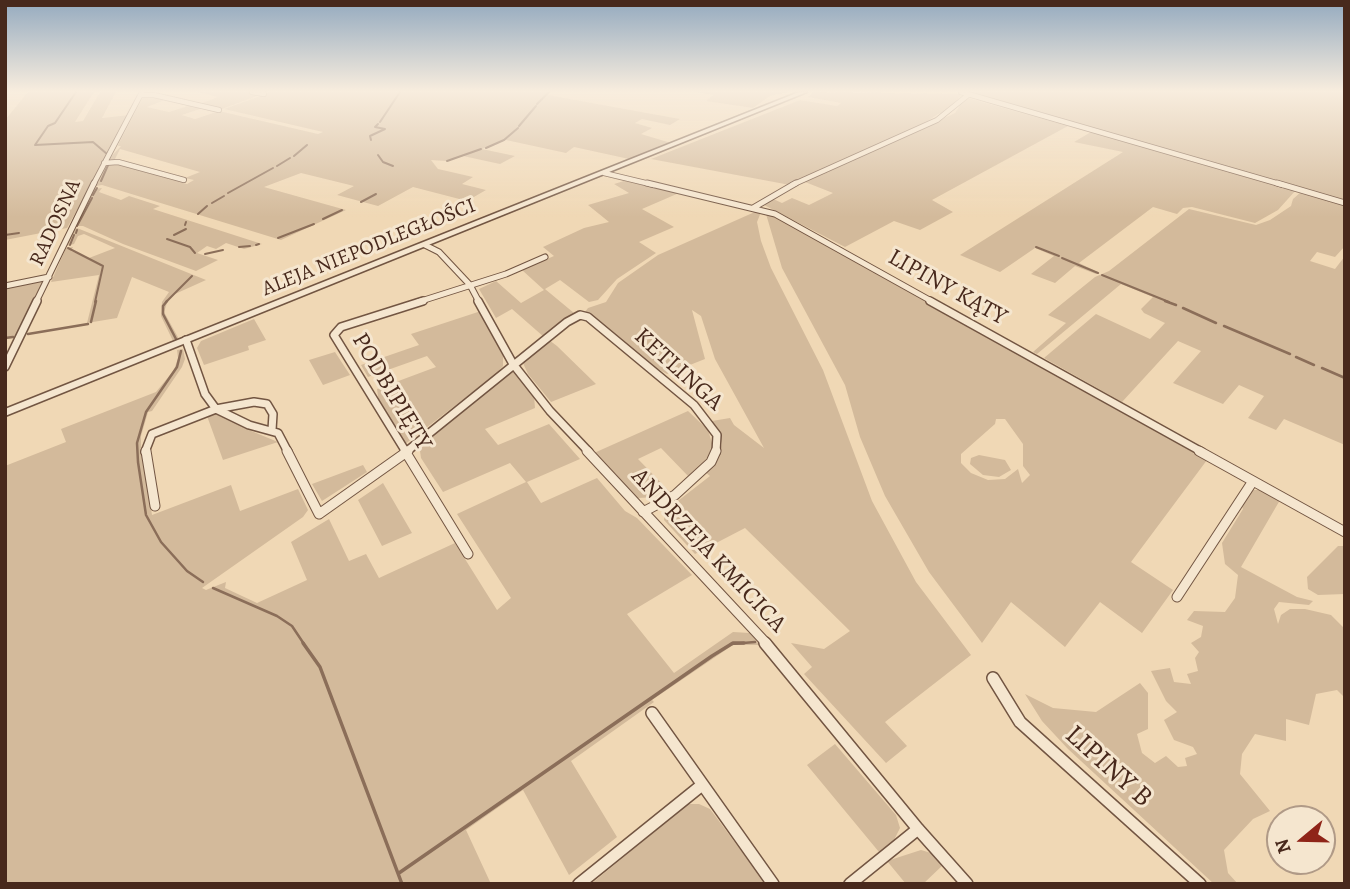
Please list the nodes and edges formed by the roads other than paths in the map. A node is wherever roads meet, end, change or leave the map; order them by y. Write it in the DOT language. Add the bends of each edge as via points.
graph roads {
  1 [pos="120,133"];
  2 [pos="702,133"];
  3 [pos="907,133"];
  4 [pos="1103,133"];
  5 [pos="104,163"];
  6 [pos="604,173"];
  7 [pos="184,180"];
  8 [pos="1345,203"];
  9 [pos="753,208"];
  10 [pos="425,245"];
  11 [pos="545,257"];
  12 [pos="49,277"];
  13 [pos="470,285"];
  14 [pos="5,286"];
  15 [pos="187,340"];
  16 [pos="513,363"];
  17 [pos="5,367"];
  18 [pos="216,409"];
  19 [pos="5,413"];
  20 [pos="272,430"];
  21 [pos="405,453"];
  22 [pos="1253,481"];
  23 [pos="155,506"];
  24 [pos="643,512"];
  25 [pos="1345,532"];
  26 [pos="468,554"];
  27 [pos="1177,597"];
  28 [pos="993,678"];
  29 [pos="652,713"];
  30 [pos="702,785"];
  31 [pos="918,829"];
  32 [pos="579,884"];
  33 [pos="773,884"];
  34 [pos="850,884"];
  35 [pos="967,884"];
  36 [pos="1200,884"];
  1 -- 5 [label="street, RADOSNA"];
  2 -- 6 [label="street, ALEJA NIEPODLEGŁOŚCI"];
  3 -- 9 [label="street" via="788,187"];
  4 -- 8 [label="street"];
  5 -- 7 [label="street" via="120,162"];
  5 -- 12 [label="street, RADOSNA"];
  6 -- 9 [label="street, LIPINY KĄTY"];
  6 -- 10 [label="street, ALEJA NIEPODLEGŁOŚCI"];
  9 -- 22 [label="street, LIPINY KĄTY" via="786,220"];
  10 -- 13 [label="street, ANDRZEJA KMICICA" via="439,252"];
  10 -- 15 [label="street, ALEJA NIEPODLEGŁOŚCI"];
  11 -- 13 [label="street, PODBIPIĘTY"];
  12 -- 14 [label="street"];
  12 -- 17 [label="street, RADOSNA"];
  13 -- 16 [label="street, ANDRZEJA KMICICA"];
  13 -- 21 [label="street, PODBIPIĘTY" via="341,327 334,335"];
  15 -- 18 [label="street" via="205,394"];
  15 -- 19 [label="street, ALEJA NIEPODLEGŁOŚCI"];
  16 -- 21 [label="street"];
  16 -- 24 [label="street, ANDRZEJA KMICICA" via="550,411"];
  16 -- 24 [label="street, KETLINGA" via="580,315 694,405 717,435 718,447 711,462 675,495"];
  18 -- 20 [label="street"];
  18 -- 20 [label="street" via="262,402 273,414"];
  18 -- 23 [label="street" via="148,438 145,457"];
  20 -- 21 [label="street" via="283,439 319,514"];
  21 -- 26 [label="street, PODBIPIĘTY"];
  22 -- 25 [label="street, LIPINY KĄTY"];
  22 -- 27 [label="street"];
  24 -- 31 [label="street, ANDRZEJA KMICICA" via="750,624"];
  28 -- 36 [label="street, LIPINY B" via="1020,722"];
  29 -- 30 [label="street"];
  30 -- 32 [label="street"];
  30 -- 33 [label="street"];
  31 -- 34 [label="street"];
  31 -- 35 [label="street, ANDRZEJA KMICICA"];
}
